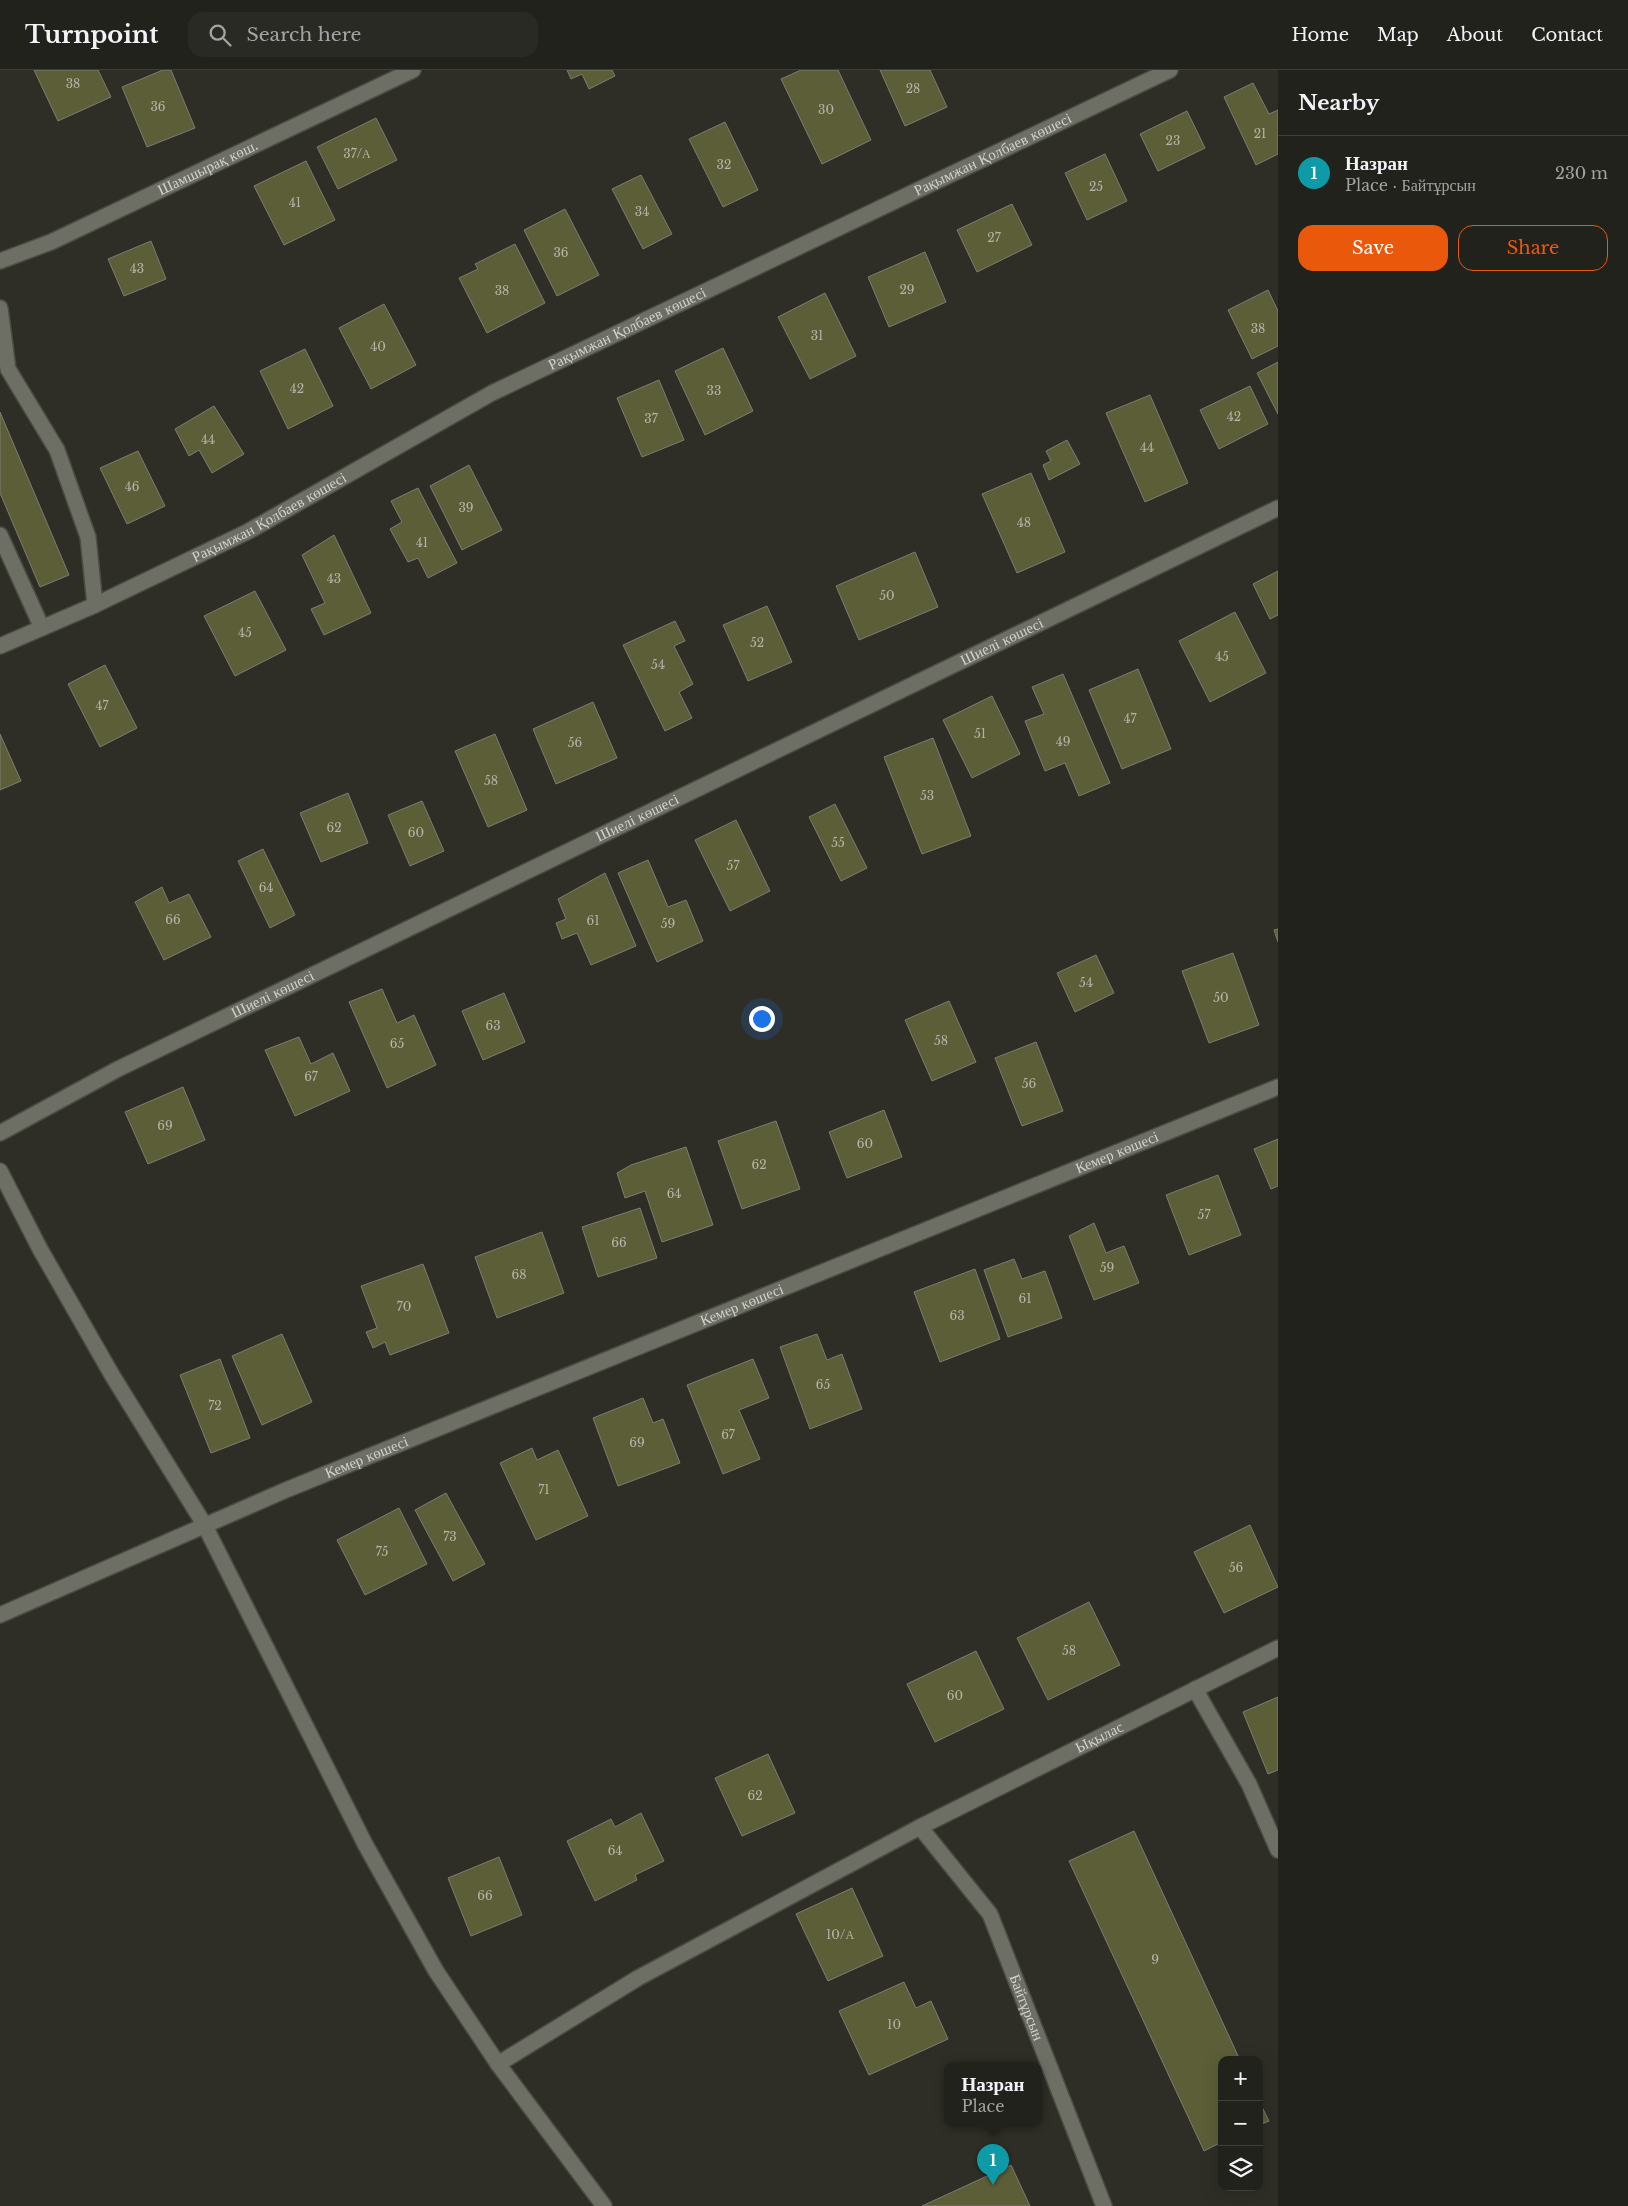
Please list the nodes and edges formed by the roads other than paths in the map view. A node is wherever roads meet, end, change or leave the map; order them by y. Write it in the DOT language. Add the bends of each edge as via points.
graph roads {
  1 [pos="413,70"];
  2 [pos="1170,70"];
  3 [pos="0,261"];
  4 [pos="0,308"];
  5 [pos="1278,508"];
  6 [pos="0,535"];
  7 [pos="95,606"];
  8 [pos="42,628"];
  9 [pos="0,646"];
  10 [pos="1278,1087"];
  11 [pos="0,1133"];
  12 [pos="0,1171"];
  13 [pos="204,1524"];
  14 [pos="0,1615"];
  15 [pos="1278,1648"];
  16 [pos="1195,1689"];
  17 [pos="920,1827"];
  18 [pos="1278,1850"];
  19 [pos="498,2064"];
  20 [pos="604,2206"];
  21 [pos="1104,2206"];
  1 -- 3 [label="street, Шамшырақ көш." via="51,242"];
  2 -- 7 [label="street, Рақымжан Қолбаев көшесі" via="492,393 247,532"];
  4 -- 7 [label="street" via="8,369 57,450 88,537"];
  5 -- 11 [label="street, Шиелі көшесі" via="118,1069"];
  6 -- 8 [label="street"];
  7 -- 8 [label="street, Рақымжан Қолбаев көшесі"];
  8 -- 9 [label="street, Рақымжан Қолбаев көшесі"];
  10 -- 13 [label="street, Кемер көшесі"];
  12 -- 13 [label="street" via="112,1375"];
  13 -- 14 [label="street, Кемер көшесі"];
  13 -- 19 [label="street" via="365,1844 436,1971"];
  15 -- 16 [label="street, Ықылас"];
  16 -- 17 [label="street, Ықылас"];
  16 -- 18 [label="street" via="1249,1784"];
  17 -- 19 [label="street, Ықылас" via="638,1978"];
  17 -- 21 [label="street, Байтұрсын" via="990,1914"];
  19 -- 20 [label="street"];
}
